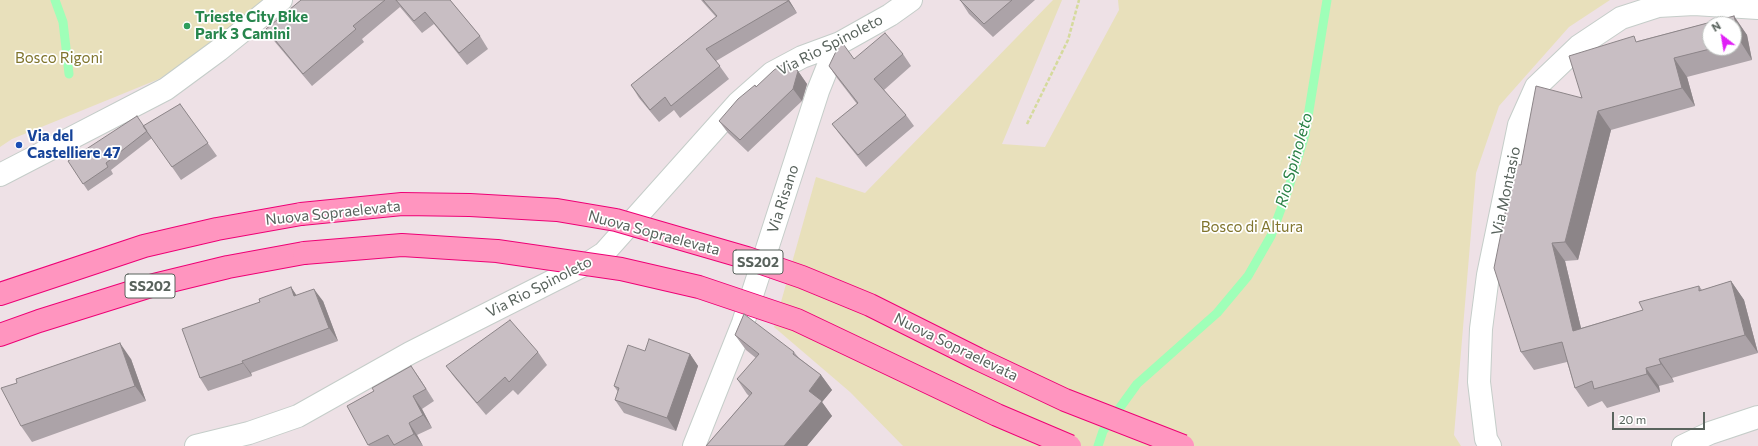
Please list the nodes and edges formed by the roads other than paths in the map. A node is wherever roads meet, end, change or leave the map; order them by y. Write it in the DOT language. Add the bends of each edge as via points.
graph roads {
  1 [pos="281,0"];
  2 [pos="911,0"];
  3 [pos="1660,3"];
  4 [pos="1758,8"];
  5 [pos="840,43"];
  6 [pos="0,175"];
  7 [pos="0,294"];
  8 [pos="0,335"];
  9 [pos="1758,417"];
  10 [pos="196,446"];
  11 [pos="694,446"];
  12 [pos="1070,446"];
  13 [pos="1183,446"];
  14 [pos="1490,446"];
  15 [pos="1683,446"];
  1 -- 6 [label="street" via="166,89"];
  2 -- 5 [label="street, Via Rio Spinoleto"];
  3 -- 4 [label="street, Via Montasio"];
  3 -- 14 [label="street, Via Montasio" via="1621,18 1579,46 1536,87 1519,125 1488,276 1481,329 1479,382 1486,439"];
  5 -- 10 [label="street, Via Rio Spinoleto" via="802,57 772,73 738,103 604,253 590,262 410,352 298,416 249,433"];
  5 -- 11 [label="street, Via Risano" via="818,91 743,323"];
  7 -- 13 [label="highway, Nuova Sopraelevata / SS202, bridge" via="144,246 217,229 301,214 402,204 557,210 616,220 747,258 802,277 870,305 1065,400"];
  8 -- 12 [label="highway, SS202, bridge" via="39,320 154,285 228,267 304,253 402,245 497,251 621,269 699,287 797,320 997,415"];
  9 -- 15 [label="street" via="1710,433"];
}
